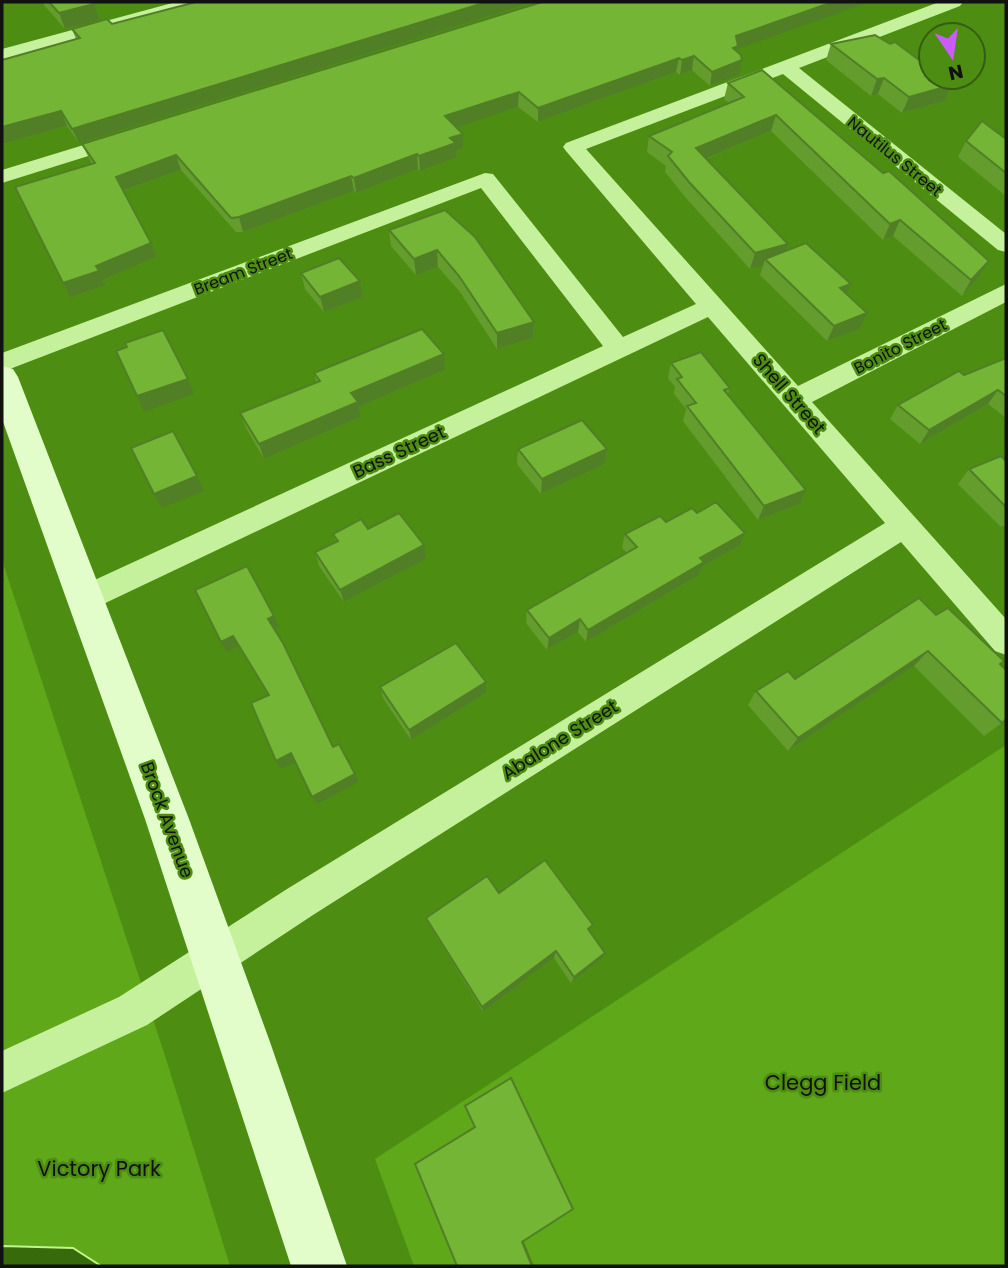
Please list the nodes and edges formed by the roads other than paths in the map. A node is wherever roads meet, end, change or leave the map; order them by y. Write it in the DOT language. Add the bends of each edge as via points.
graph roads {
  1 [pos="195,2"];
  2 [pos="954,2"];
  3 [pos="2,55"];
  4 [pos="785,66"];
  5 [pos="147,131"];
  6 [pos="2,177"];
  7 [pos="1006,245"];
  8 [pos="1006,292"];
  9 [pos="712,306"];
  10 [pos="619,349"];
  11 [pos="2,362"];
  12 [pos="2,377"];
  13 [pos="794,400"];
  14 [pos="905,525"];
  15 [pos="86,598"];
  16 [pos="1006,641"];
  17 [pos="217,958"];
  18 [pos="2,1072"];
  19 [pos="319,1266"];
  1 -- 3 [label="street"];
  2 -- 4 [label="street"];
  4 -- 7 [label="street, Nautilus Street"];
  4 -- 9 [label="street, Shell Street" via="573,147"];
  5 -- 6 [label="street"];
  8 -- 13 [label="street, Bonito Street"];
  9 -- 10 [label="street, Bass Street"];
  9 -- 13 [label="street, Shell Street"];
  10 -- 11 [label="street, Bream Street" via="485,179"];
  10 -- 15 [label="street, Bass Street"];
  12 -- 15 [label="main road, Brock Avenue"];
  13 -- 14 [label="street, Shell Street"];
  14 -- 16 [label="street, Shell Street"];
  14 -- 17 [label="street, Abalone Street"];
  15 -- 17 [label="main road, Brock Avenue"];
  17 -- 18 [label="street, Abalone Street" via="133,1011"];
  17 -- 19 [label="main road, Brock Avenue"];
}
